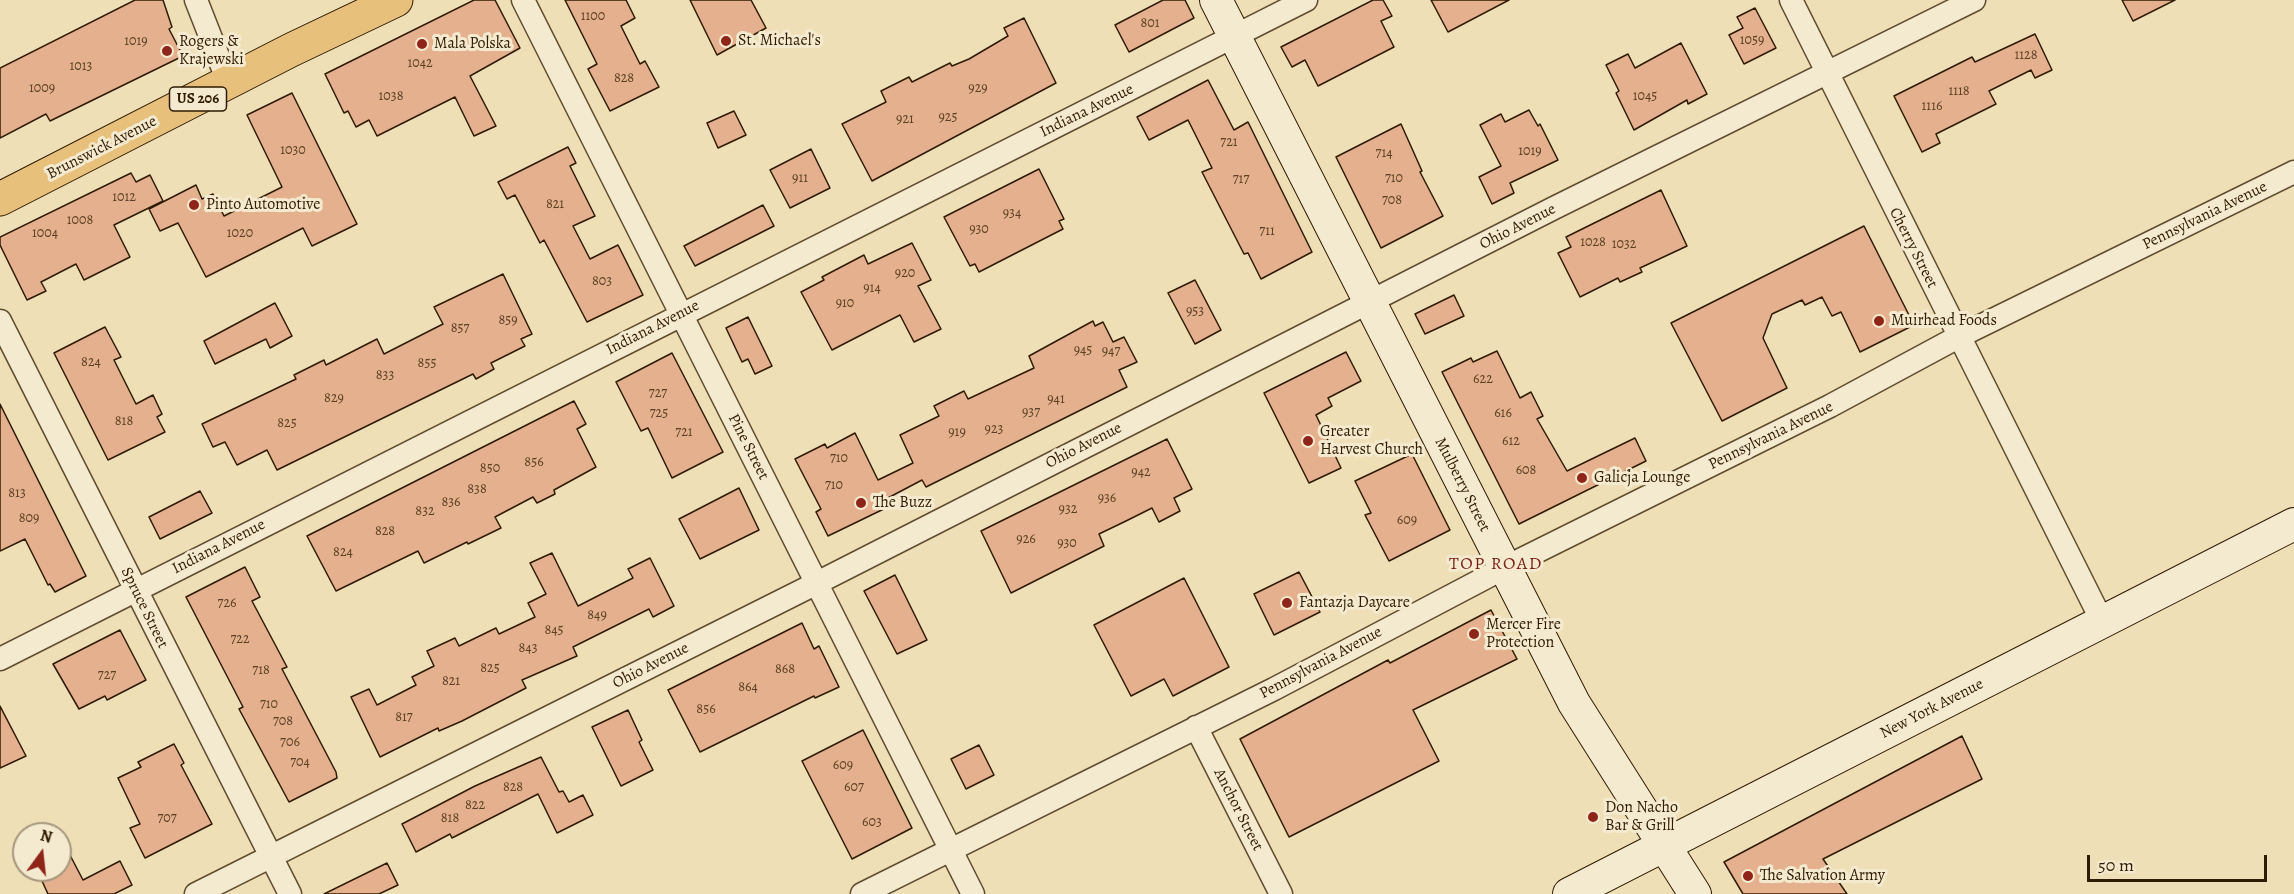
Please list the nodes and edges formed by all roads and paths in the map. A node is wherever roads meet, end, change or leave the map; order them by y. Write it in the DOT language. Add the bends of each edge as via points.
graph roads {
  1 [pos="196,0"];
  2 [pos="396,0"];
  3 [pos="523,0"];
  4 [pos="1216,0"];
  5 [pos="1306,0"];
  6 [pos="1791,0"];
  7 [pos="1974,0"];
  8 [pos="1234,36"];
  9 [pos="1828,74"];
  10 [pos="229,84"];
  11 [pos="2294,172"];
  12 [pos="0,199"];
  13 [pos="1370,302"];
  14 [pos="680,315"];
  15 [pos="0,321"];
  16 [pos="1960,336"];
  17 [pos="2294,524"];
  18 [pos="1504,568"];
  19 [pos="816,583"];
  20 [pos="136,589"];
  21 [pos="2103,623"];
  22 [pos="0,658"];
  23 [pos="1196,727"];
  24 [pos="1665,843"];
  25 [pos="951,850"];
  26 [pos="272,857"];
  27 [pos="196,894"];
  28 [pos="290,894"];
  29 [pos="862,894"];
  30 [pos="973,894"];
  31 [pos="1281,894"];
  32 [pos="1569,894"];
  33 [pos="1695,894"];
  1 -- 10 [label="street"];
  2 -- 10 [label="main road, Brunswick Avenue / US 206"];
  3 -- 14 [label="street, Pine Street"];
  4 -- 8 [label="street, Mulberry Street"];
  5 -- 8 [label="street, Indiana Avenue"];
  6 -- 9 [label="street, Cherry Street"];
  7 -- 9 [label="street, Ohio Avenue"];
  8 -- 13 [label="street, Mulberry Street"];
  8 -- 14 [label="street, Indiana Avenue"];
  9 -- 13 [label="street, Ohio Avenue"];
  9 -- 16 [label="street, Cherry Street"];
  10 -- 12 [label="main road, Brunswick Avenue / US 206"];
  11 -- 16 [label="street, Pennsylvania Avenue"];
  13 -- 18 [label="street, Mulberry Street"];
  13 -- 19 [label="street, Ohio Avenue"];
  14 -- 19 [label="street, Pine Street"];
  14 -- 20 [label="street, Indiana Avenue"];
  15 -- 20 [label="street, Spruce Street"];
  16 -- 18 [label="street, Pennsylvania Avenue" via="1830,406"];
  16 -- 21 [label="street, Cherry Street"];
  17 -- 21 [label="street, New York Avenue"];
  18 -- 23 [label="street, Pennsylvania Avenue"];
  18 -- 24 [label="street, Mulberry Street" via="1574,703"];
  19 -- 25 [label="street, Pine Street"];
  19 -- 26 [label="street, Ohio Avenue"];
  20 -- 22 [label="street, Indiana Avenue"];
  20 -- 26 [label="street, Spruce Street"];
  21 -- 24 [label="street, New York Avenue"];
  23 -- 25 [label="street, Pennsylvania Avenue"];
  23 -- 31 [label="street, Anchor Street"];
  24 -- 32 [label="street, New York Avenue"];
  24 -- 33 [label="street, Mulberry Street"];
  25 -- 29 [label="street, Pennsylvania Avenue"];
  25 -- 30 [label="street, Pine Street"];
  26 -- 27 [label="street, Ohio Avenue"];
  26 -- 28 [label="street, Spruce Street"];
}
